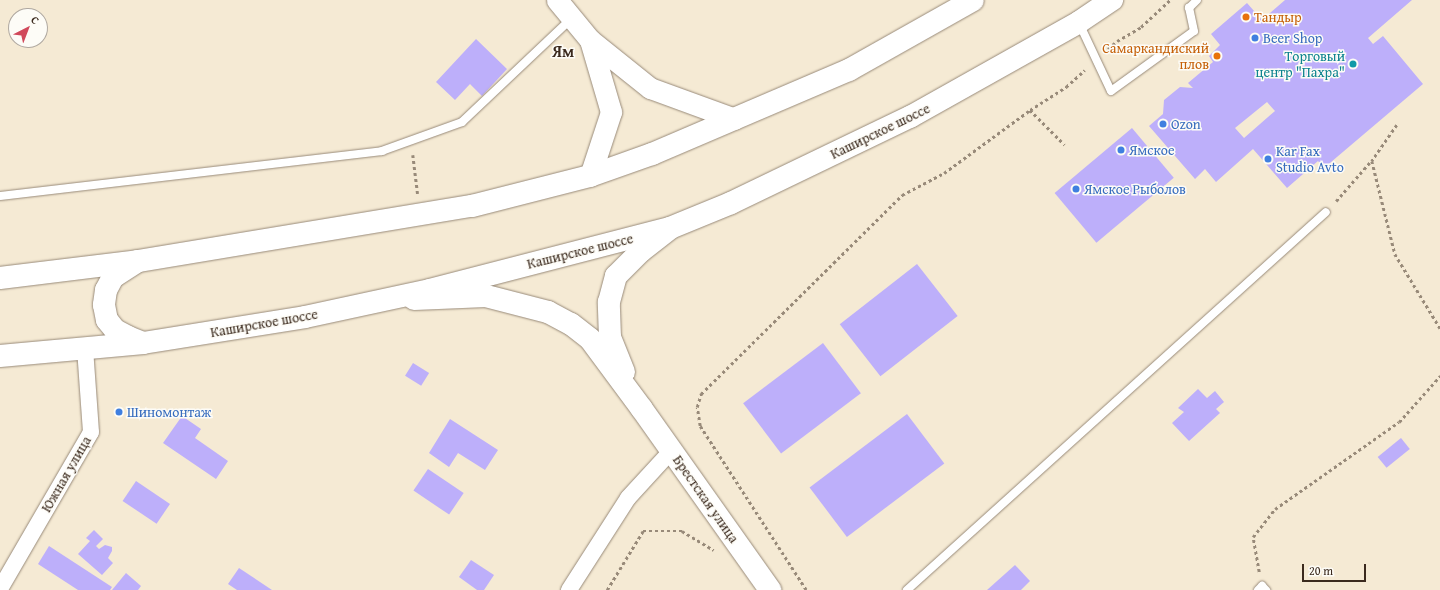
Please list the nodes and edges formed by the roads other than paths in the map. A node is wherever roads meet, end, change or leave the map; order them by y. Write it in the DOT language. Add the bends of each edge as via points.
graph roads {
  1 [pos="557,0"];
  2 [pos="973,0"];
  3 [pos="1112,0"];
  4 [pos="1197,0"];
  5 [pos="573,18"];
  6 [pos="1079,22"];
  7 [pos="590,40"];
  8 [pos="735,119"];
  9 [pos="590,176"];
  10 [pos="0,196"];
  11 [pos="1326,212"];
  12 [pos="670,228"];
  13 [pos="138,261"];
  14 [pos="0,278"];
  15 [pos="379,301"];
  16 [pos="143,343"];
  17 [pos="84,349"];
  18 [pos="0,356"];
  19 [pos="642,409"];
  20 [pos="672,450"];
  21 [pos="0,589"];
  22 [pos="569,590"];
  23 [pos="770,590"];
  24 [pos="907,590"];
  1 -- 5 [label="street"];
  2 -- 8 [label="main road" via="849,70"];
  3 -- 6 [label="main road, Каширское шоссе"];
  4 -- 6 [label="lane" via="1189,8 1194,31 1111,91"];
  5 -- 7 [label="street"];
  5 -- 10 [label="lane" via="462,122 382,151"];
  6 -- 12 [label="main road, Каширское шоссе" via="910,117 731,203"];
  7 -- 8 [label="street" via="650,88"];
  7 -- 9 [label="street" via="611,112"];
  8 -- 9 [label="main road" via="652,154"];
  9 -- 13 [label="main road" via="472,206"];
  11 -- 24 [label="lane"];
  12 -- 15 [label="main road, Каширское шоссе"];
  12 -- 19 [label="main road, Брестская улица" via="641,251 616,276 609,302 610,338"];
  13 -- 14 [label="main road"];
  13 -- 16 [label="main road" via="113,277 106,290 104,305 107,320 115,330"];
  15 -- 16 [label="main road, Каширское шоссе" via="305,317"];
  15 -- 19 [label="main road, Брестская улица" via="486,296 548,312 571,324 590,339"];
  16 -- 17 [label="main road, Каширское шоссе"];
  17 -- 18 [label="main road, Каширское шоссе"];
  17 -- 21 [label="street, Южная улица" via="91,432"];
  19 -- 20 [label="main road, Брестская улица"];
  20 -- 22 [label="street" via="628,498"];
  20 -- 23 [label="main road, Брестская улица"];
}
